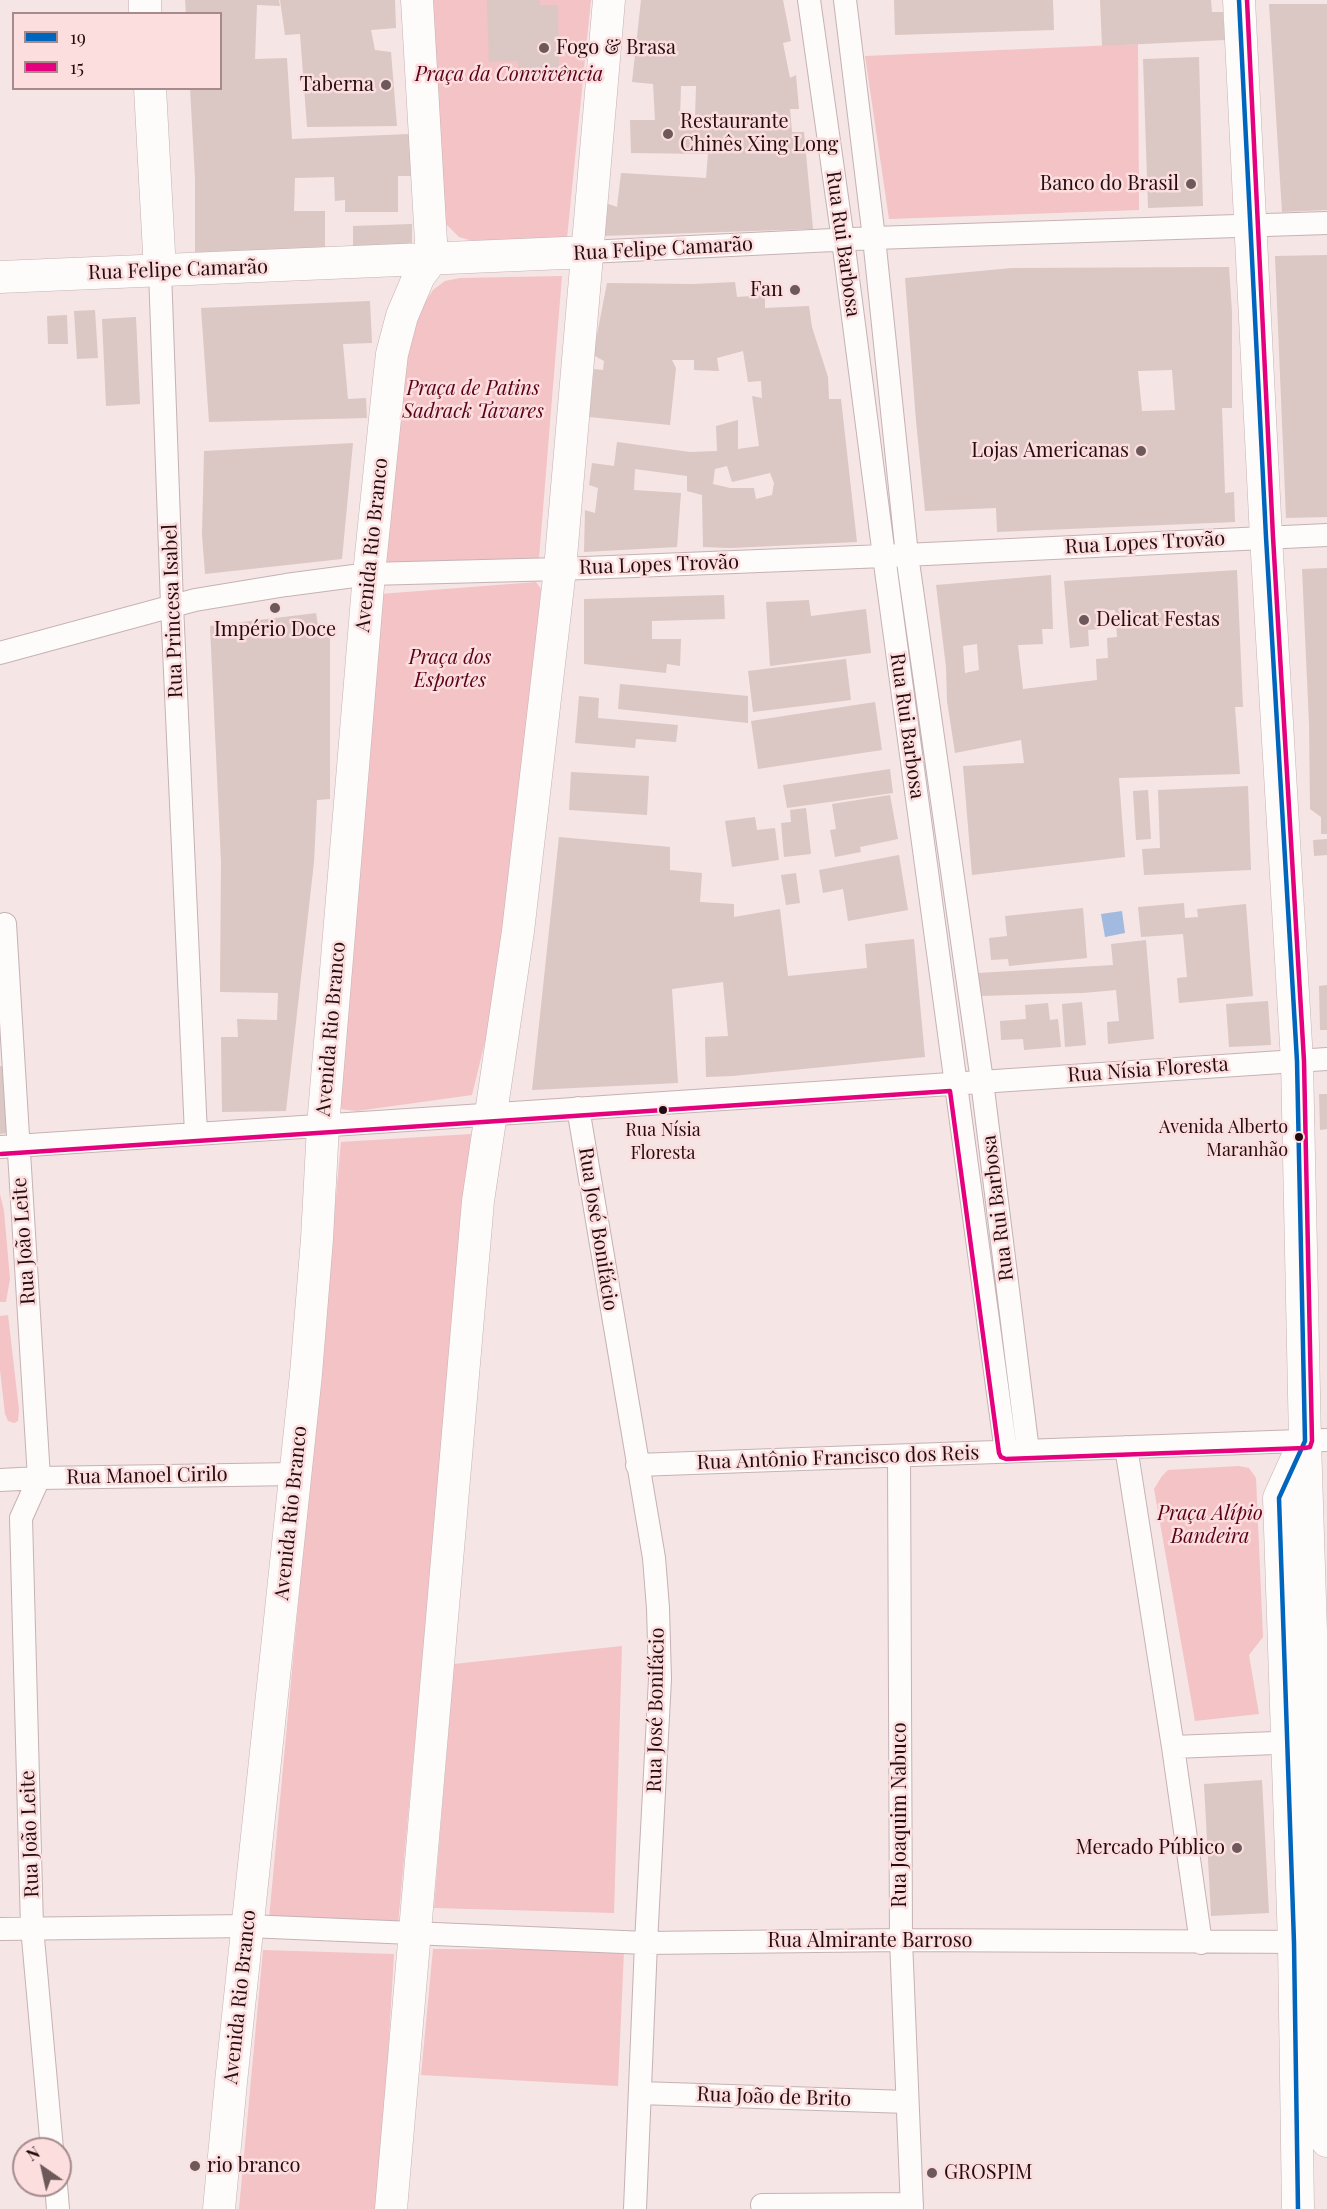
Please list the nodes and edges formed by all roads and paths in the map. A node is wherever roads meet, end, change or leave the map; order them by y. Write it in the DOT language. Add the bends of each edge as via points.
graph roads {
  1 [pos="417,0"];
  2 [pos="609,0"];
  3 [pos="809,0"];
  4 [pos="845,0"];
  5 [pos="1239,0"];
  6 [pos="150,90"];
  7 [pos="1327,223"];
  8 [pos="1250,227"];
  9 [pos="874,238"];
  10 [pos="843,240"];
  11 [pos="588,252"];
  12 [pos="432,259"];
  13 [pos="160,271"];
  14 [pos="0,278"];
  15 [pos="1327,535"];
  16 [pos="1266,537"];
  17 [pos="907,555"];
  18 [pos="884,556"];
  19 [pos="560,569"];
  20 [pos="369,574"];
  21 [pos="172,605"];
  22 [pos="0,653"];
  23 [pos="938,776"];
  24 [pos="914,777"];
  25 [pos="5,924"];
  26 [pos="960,930"];
  27 [pos="936,932"];
  28 [pos="1312,1060"];
  29 [pos="982,1082"];
  30 [pos="957,1083"];
  31 [pos="578,1108"];
  32 [pos="492,1114"];
  33 [pos="323,1126"];
  34 [pos="196,1134"];
  35 [pos="9,1147"];
  36 [pos="1007,1286"];
  37 [pos="984,1288"];
  38 [pos="1316,1441"];
  39 [pos="1126,1448"];
  40 [pos="1017,1451"];
  41 [pos="899,1456"];
  42 [pos="637,1466"];
  43 [pos="295,1474"];
  44 [pos="39,1478"];
  45 [pos="0,1480"];
  46 [pos="0,1487"];
  47 [pos="21,1518"];
  48 [pos="1301,1742"];
  49 [pos="1173,1747"];
  50 [pos="248,1926"];
  51 [pos="32,1927"];
  52 [pos="0,1929"];
  53 [pos="414,1933"];
  54 [pos="901,1940"];
  55 [pos="1314,1942"];
  56 [pos="646,1943"];
  57 [pos="1201,1943"];
  58 [pos="640,2093"];
  59 [pos="907,2102"];
  60 [pos="51,2137"];
  61 [pos="1327,2141"];
  62 [pos="762,2205"];
  63 [pos="912,2206"];
  64 [pos="219,2209"];
  65 [pos="391,2209"];
  66 [pos="635,2209"];
  67 [pos="1298,2209"];
  1 -- 12 [label="main road"];
  2 -- 11 [label="main road"];
  3 -- 10 [label="street, Rua Rui Barbosa"];
  4 -- 9 [label="street, Rua Rui Barbosa"];
  5 -- 8 [label="main road"];
  6 -- 13 [label="main road, Rua Princesa Isabel"];
  7 -- 8 [label="street, Rua Felipe Camarão"];
  8 -- 9 [label="street, Rua Felipe Camarão"];
  8 -- 16 [label="main road"];
  9 -- 10 [label="street, Rua Felipe Camarão"];
  9 -- 17 [label="street, Rua Rui Barbosa"];
  10 -- 11 [label="street, Rua Felipe Camarão"];
  10 -- 18 [label="street, Rua Rui Barbosa"];
  11 -- 12 [label="main road, Rua Felipe Camarão"];
  11 -- 19 [label="main road"];
  12 -- 13 [label="main road, Rua Felipe Camarão"];
  12 -- 20 [label="main road, Avenida Rio Branco" via="418,276 392,354"];
  13 -- 14 [label="main road, Rua Felipe Camarão"];
  13 -- 21 [label="street, Rua Princesa Isabel"];
  15 -- 16 [label="street, Rua Lopes Trovão"];
  16 -- 17 [label="street, Rua Lopes Trovão"];
  16 -- 28 [label="main road"];
  17 -- 18 [label="street, Rua Lopes Trovão"];
  17 -- 23 [label="street, Rua Rui Barbosa"];
  18 -- 19 [label="street, Rua Lopes Trovão"];
  18 -- 24 [label="street, Rua Rui Barbosa"];
  19 -- 20 [label="street, Rua Lopes Trovão"];
  19 -- 32 [label="main road" via="518,931"];
  20 -- 21 [label="street, Rua Lopes Trovão"];
  20 -- 33 [label="main road, Avenida Rio Branco"];
  21 -- 22 [label="street, Rua Lopes Trovão"];
  21 -- 34 [label="street, Rua Princesa Isabel"];
  23 -- 24 [label="street"];
  23 -- 26 [label="street, Rua Rui Barbosa"];
  24 -- 27 [label="street, Rua Rui Barbosa"];
  25 -- 35 [label="street, Rua João Leite"];
  26 -- 27 [label="street"];
  26 -- 29 [label="street, Rua Rui Barbosa"];
  27 -- 30 [label="street, Rua Rui Barbosa"];
  28 -- 29 [label="street, Rua Nísia Floresta"];
  28 -- 38 [label="main road"];
  29 -- 30 [label="street, Rua Nísia Floresta"];
  29 -- 36 [label="street, Rua Rui Barbosa"];
  30 -- 31 [label="street, Rua Nísia Floresta"];
  30 -- 37 [label="street, Rua Rui Barbosa"];
  31 -- 32 [label="street, Rua Nísia Floresta"];
  31 -- 42 [label="street, Rua José Bonifácio"];
  32 -- 33 [label="street, Rua Nísia Floresta"];
  32 -- 53 [label="main road" via="478,1201"];
  33 -- 34 [label="street, Rua Nísia Floresta"];
  33 -- 43 [label="main road, Avenida Rio Branco" via="316,1262"];
  34 -- 35 [label="street, Rua Nísia Floresta"];
  35 -- 44 [label="street, Rua João Leite"];
  36 -- 37 [label="street"];
  36 -- 40 [label="street, Rua Rui Barbosa"];
  37 -- 40 [label="street, Rua Rui Barbosa"];
  38 -- 39 [label="street, Rua Antônio Francisco dos Reis"];
  38 -- 48 [label="main road" via="1279,1498"];
  39 -- 40 [label="street, Rua Antônio Francisco dos Reis"];
  39 -- 49 [label="street"];
  40 -- 41 [label="street, Rua Antônio Francisco dos Reis"];
  41 -- 42 [label="street, Rua Antônio Francisco dos Reis"];
  41 -- 54 [label="street, Rua Joaquim Nabuco"];
  42 -- 56 [label="street, Rua José Bonifácio" via="654,1558 660,1679"];
  43 -- 44 [label="street, Rua Manoel Cirilo"];
  43 -- 50 [label="main road, Avenida Rio Branco"];
  44 -- 45 [label="street, Rua Manoel Cirilo"];
  44 -- 47 [label="street, Rua João Leite"];
  46 -- 47 [label="street"];
  47 -- 51 [label="street, Rua João Leite"];
  48 -- 49 [label="street"];
  48 -- 55 [label="main road"];
  49 -- 57 [label="street"];
  50 -- 51 [label="street, Rua Almirante Barroso"];
  50 -- 53 [label="street, Rua Almirante Barroso"];
  50 -- 64 [label="main road, Avenida Rio Branco"];
  51 -- 52 [label="street, Rua Almirante Barroso"];
  51 -- 60 [label="street, Rua João Leite"];
  53 -- 56 [label="street, Rua Almirante Barroso"];
  53 -- 65 [label="main road"];
  54 -- 56 [label="street, Rua Almirante Barroso"];
  54 -- 57 [label="street, Rua Almirante Barroso"];
  54 -- 59 [label="street, Rua Joaquim Nabuco"];
  55 -- 57 [label="street, Rua Almirante Barroso"];
  55 -- 61 [label="main road"];
  55 -- 67 [label="main road"];
  56 -- 58 [label="street, Rua José Bonifácio"];
  58 -- 59 [label="street, Rua João de Brito"];
  58 -- 66 [label="street, Rua José Bonifácio"];
  59 -- 63 [label="street, Rua Joaquim Nabuco"];
  62 -- 63 [label="street"];
}
